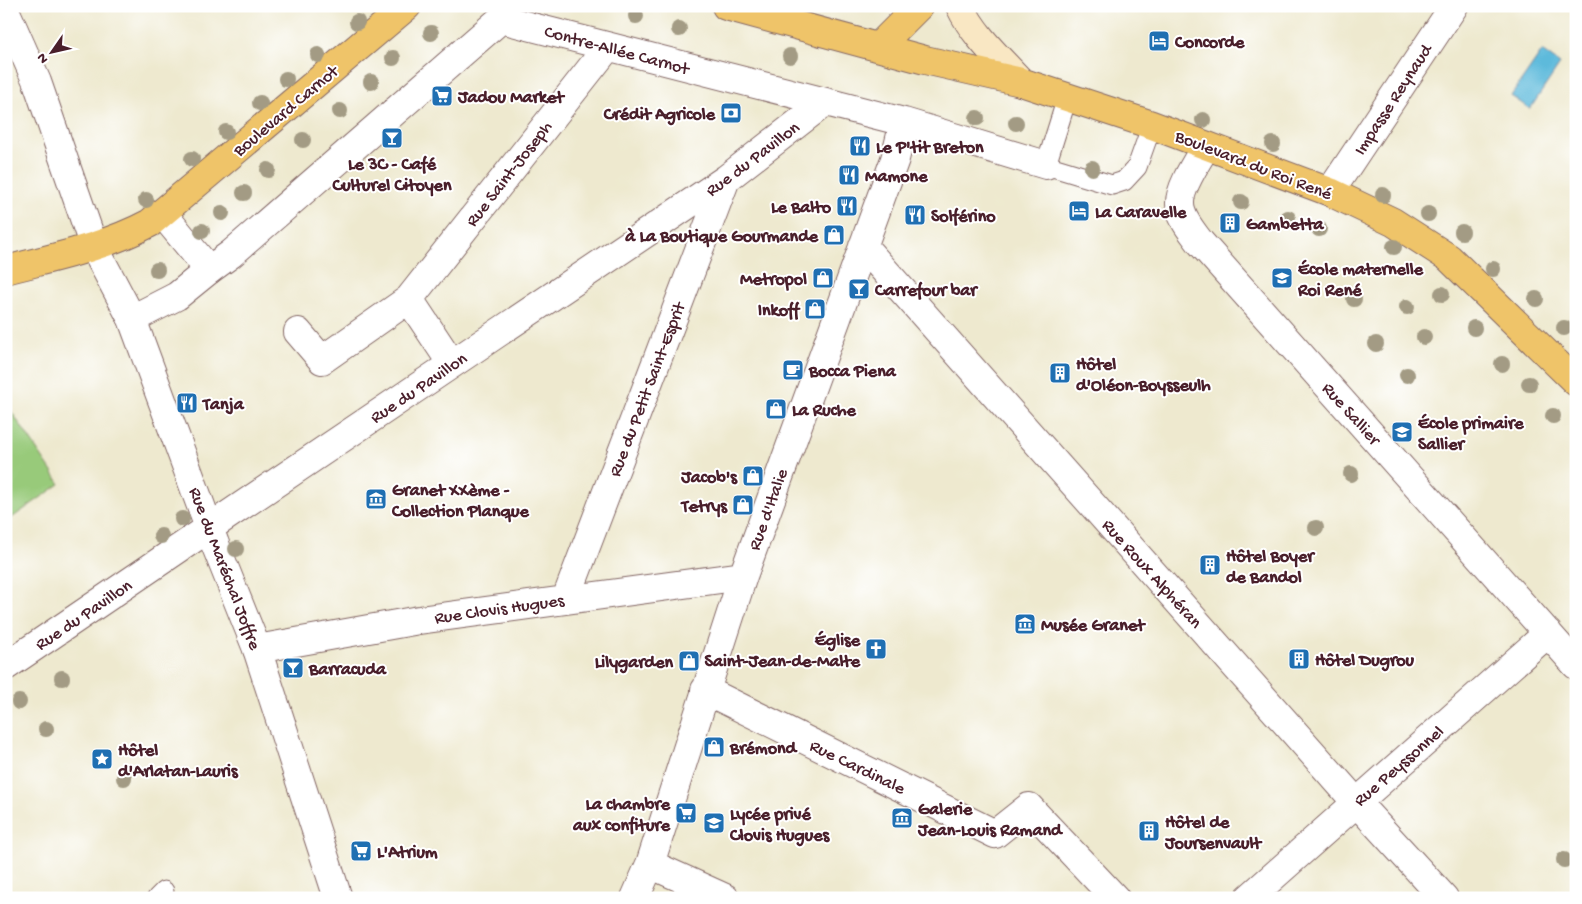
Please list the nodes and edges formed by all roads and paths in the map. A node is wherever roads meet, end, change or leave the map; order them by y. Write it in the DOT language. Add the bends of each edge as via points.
graph roads {
  1 [pos="407,6"];
  2 [pos="726,6"];
  3 [pos="919,6"];
  4 [pos="960,6"];
  5 [pos="1454,6"];
  6 [pos="6,12"];
  7 [pos="878,47"];
  8 [pos="607,48"];
  9 [pos="1021,82"];
  10 [pos="1067,98"];
  11 [pos="825,102"];
  12 [pos="904,122"];
  13 [pos="1152,125"];
  14 [pos="1206,146"];
  15 [pos="1046,165"];
  16 [pos="726,179"];
  17 [pos="1330,192"];
  18 [pos="162,213"];
  19 [pos="863,246"];
  20 [pos="94,247"];
  21 [pos="6,270"];
  22 [pos="209,270"];
  23 [pos="409,299"];
  24 [pos="132,319"];
  25 [pos="298,332"];
  26 [pos="452,364"];
  27 [pos="1576,382"];
  28 [pos="209,528"];
  29 [pos="743,576"];
  30 [pos="566,599"];
  31 [pos="1548,633"];
  32 [pos="257,649"];
  33 [pos="1576,665"];
  34 [pos="6,666"];
  35 [pos="705,690"];
  36 [pos="1356,802"];
  37 [pos="650,864"];
  38 [pos="338,898"];
  39 [pos="635,898"];
  40 [pos="725,898"];
  41 [pos="1115,898"];
  42 [pos="1249,898"];
  43 [pos="1444,898"];
  1 -- 18 [label="main road, Boulevard Carnot"];
  2 -- 7 [label="main road"];
  3 -- 7 [label="main road"];
  4 -- 9 [label="main road" via="980,38"];
  5 -- 17 [label="street, Impasse Reynaud"];
  6 -- 20 [label="street, Rue du Maréchal Joffre" via="36,82"];
  7 -- 9 [label="main road, Boulevard du Roi René"];
  8 -- 11 [label="street, Contre-Allée Carnot"];
  8 -- 22 [label="street, Contre-Allée Carnot" via="500,19"];
  8 -- 23 [label="street, Rue Saint-Joseph"];
  9 -- 10 [label="main road, Boulevard du Roi René"];
  10 -- 13 [label="main road, Boulevard du Roi René"];
  10 -- 15 [label="lane"];
  11 -- 12 [label="street, Contre-Allée Carnot"];
  11 -- 16 [label="street, Rue du Pavillon"];
  12 -- 15 [label="street, Contre-Allée Carnot"];
  12 -- 19 [label="street, Rue d'Italie" via="895,159"];
  13 -- 14 [label="main road, Boulevard du Roi René"];
  13 -- 15 [label="lane" via="1137,167 1124,181 1112,186"];
  14 -- 17 [label="main road, Boulevard du Roi René"];
  14 -- 31 [label="street, Rue Sallier" via="1185,186 1180,204 1184,220 1200,242"];
  16 -- 26 [label="street, Rue du Pavillon"];
  16 -- 30 [label="street, Rue du Petit Saint-Esprit"];
  17 -- 27 [label="main road, Boulevard du Roi René" via="1393,222 1449,258"];
  18 -- 20 [label="main road, Boulevard Carnot" via="129,234"];
  18 -- 22 [label="street"];
  19 -- 29 [label="street, Rue d'Italie"];
  19 -- 36 [label="street, Rue Roux Alphéran"];
  20 -- 21 [label="main road, Boulevard Carnot"];
  20 -- 24 [label="street, Rue du Maréchal Joffre"];
  22 -- 24 [label="street" via="176,296"];
  23 -- 25 [label="street, Rue Saint-Joseph" via="322,360"];
  23 -- 26 [label="street"];
  24 -- 28 [label="street, Rue du Maréchal Joffre"];
  26 -- 28 [label="street, Rue du Pavillon"];
  28 -- 32 [label="street, Rue du Maréchal Joffre"];
  28 -- 34 [label="street, Rue du Pavillon"];
  29 -- 30 [label="street, Rue Clovis Hugues"];
  29 -- 35 [label="street, Rue d'Italie"];
  30 -- 32 [label="street, Rue Clovis Hugues" via="419,620"];
  31 -- 33 [label="street, Rue Sallier"];
  31 -- 36 [label="street, Rue Peyssonnel"];
  32 -- 38 [label="street, Rue du Maréchal Joffre"];
  35 -- 37 [label="street, Rue d'Italie"];
  35 -- 41 [label="street, Rue Cardinale" via="995,834 1030,807"];
  36 -- 42 [label="street, Rue Peyssonnel"];
  36 -- 43 [label="street, Rue Roux Alphéran"];
  37 -- 39 [label="street, Rue d'Italie"];
  37 -- 40 [label="street"];
}
